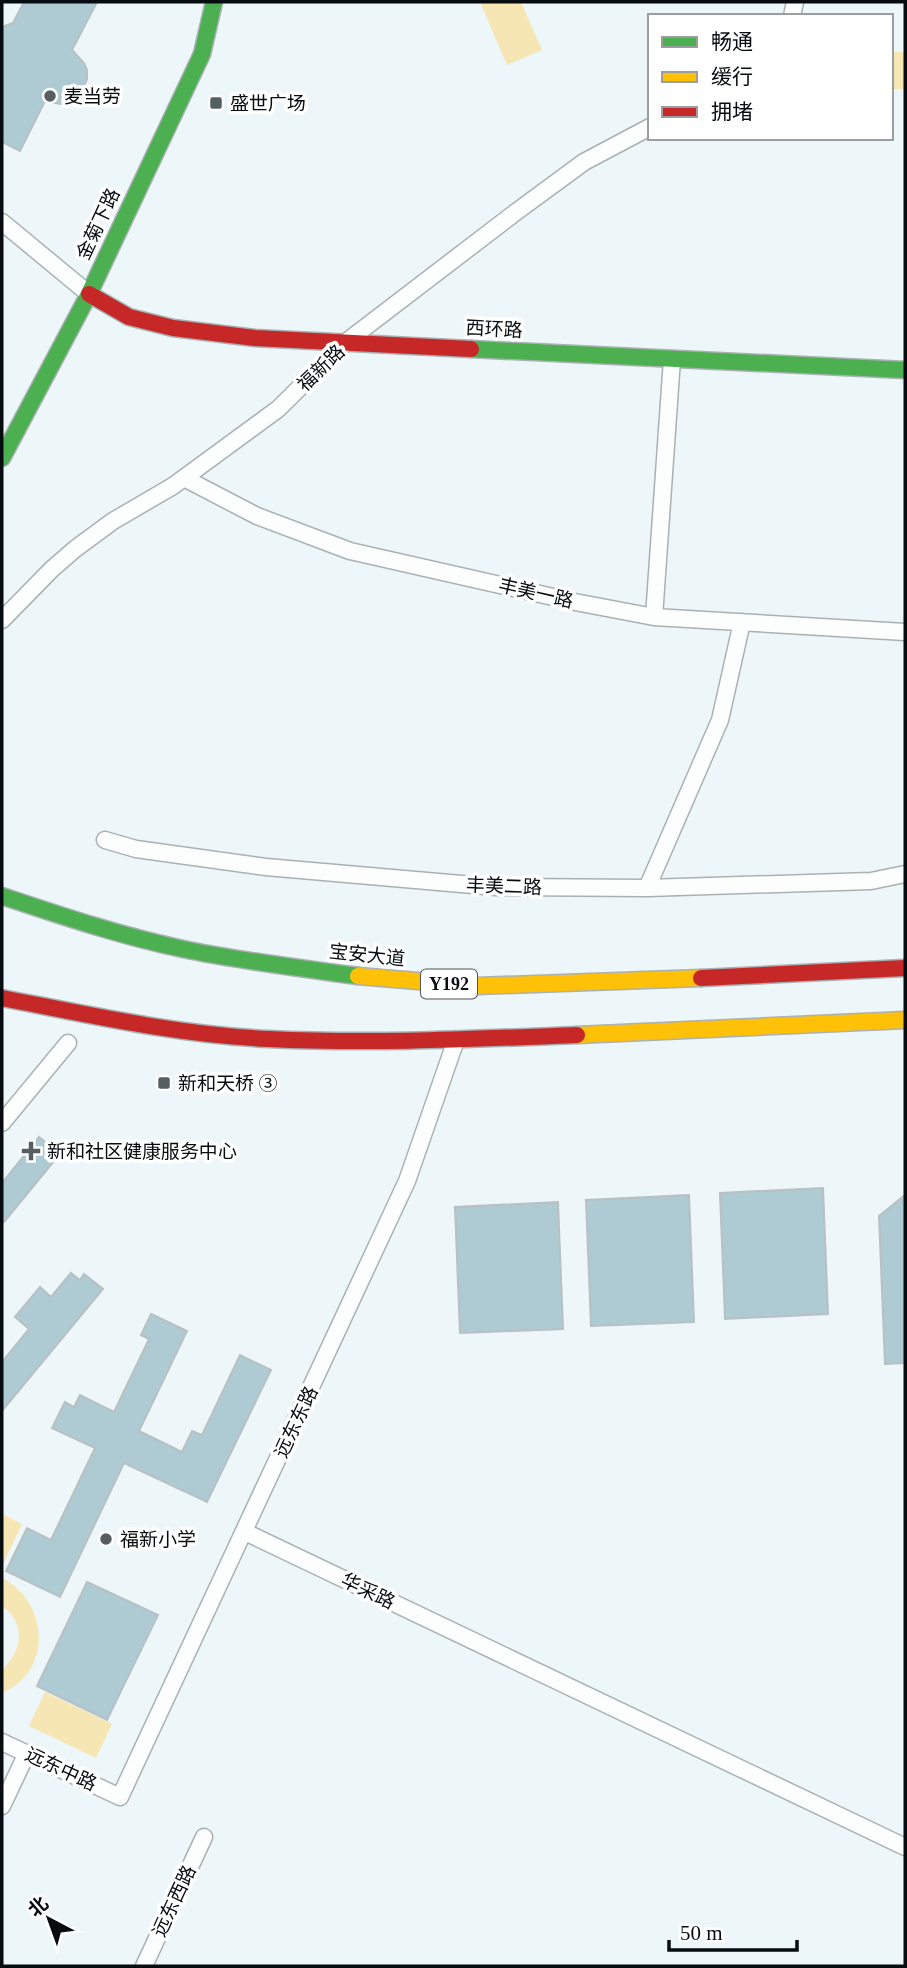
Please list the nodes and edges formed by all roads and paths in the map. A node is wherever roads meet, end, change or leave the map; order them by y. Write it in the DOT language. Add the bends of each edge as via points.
graph roads {
  1 [pos="215,2"];
  2 [pos="648,128"];
  3 [pos="2,222"];
  4 [pos="89,294"];
  5 [pos="346,342"];
  6 [pos="672,359"];
  7 [pos="905,370"];
  8 [pos="2,458"];
  9 [pos="184,478"];
  10 [pos="654,617"];
  11 [pos="2,620"];
  12 [pos="742,622"];
  13 [pos="905,632"];
  14 [pos="105,840"];
  15 [pos="905,874"];
  16 [pos="647,888"];
  17 [pos="2,897"];
  18 [pos="905,968"];
  19 [pos="2,998"];
  20 [pos="905,1020"];
  21 [pos="456,1040"];
  22 [pos="68,1043"];
  23 [pos="2,1123"];
  24 [pos="245,1532"];
  25 [pos="2,1742"];
  26 [pos="27,1753"];
  27 [pos="120,1797"];
  28 [pos="2,1806"];
  29 [pos="204,1837"];
  30 [pos="905,1847"];
  31 [pos="144,1966"];
  1 -- 4 [label="main road, 金菊下路" via="202,54"];
  2 -- 5 [label="street, 福新路" via="584,162"];
  3 -- 4 [label="street"];
  4 -- 5 [label="main road, 西环路" via="129,317 173,328"];
  4 -- 8 [label="main road, 金菊下路"];
  5 -- 6 [label="main road, 西环路"];
  5 -- 9 [label="street, 福新路" via="278,409"];
  6 -- 7 [label="main road, 西环路"];
  6 -- 10 [label="street"];
  9 -- 10 [label="street, 丰美一路" via="257,516 350,551"];
  9 -- 11 [label="street, 福新路" via="75,549"];
  10 -- 12 [label="street, 丰美一路"];
  12 -- 13 [label="street, 丰美一路"];
  12 -- 16 [label="street" via="720,720"];
  14 -- 16 [label="street, 丰美二路" via="136,849 280,869 496,887"];
  15 -- 16 [label="street, 丰美二路" via="871,881"];
  17 -- 18 [label="main road, 宝安大道 / Y192" via="183,949 352,975 463,985"];
  19 -- 21 [label="main road" via="216,1035"];
  20 -- 21 [label="main road"];
  21 -- 24 [label="street, 远东东路" via="407,1181"];
  22 -- 23 [label="street"];
  24 -- 27 [label="street, 远东东路"];
  24 -- 30 [label="street, 华采路"];
  25 -- 26 [label="street, 远东中路"];
  26 -- 27 [label="street, 远东中路"];
  26 -- 28 [label="street"];
  29 -- 31 [label="street, 远东西路"];
}
